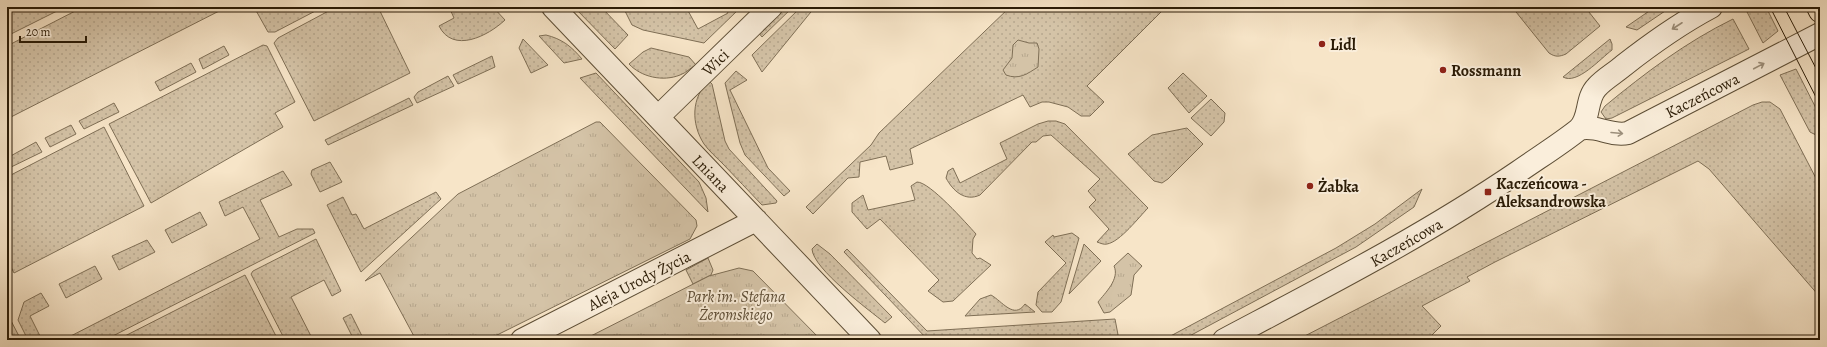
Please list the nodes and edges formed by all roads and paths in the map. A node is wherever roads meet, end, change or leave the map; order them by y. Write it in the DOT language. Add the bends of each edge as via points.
graph roads {
  1 [pos="553,7"];
  2 [pos="771,7"];
  3 [pos="1711,7"];
  4 [pos="1818,7"];
  5 [pos="1820,11"];
  6 [pos="1820,34"];
  7 [pos="658,117"];
  8 [pos="1579,129"];
  9 [pos="756,220"];
  10 [pos="522,340"];
  11 [pos="869,340"];
  12 [pos="1224,340"];
  1 -- 7 [label="street, Lniana"];
  2 -- 7 [label="street, Wici"];
  3 -- 8 [label="street, one-way" via="1653,42 1597,87 1584,123"];
  4 -- 5 [label="main road"];
  8 -- 6 [label="street, Kaczeńcowa, one-way" via="1587,127 1620,135 1628,133"];
  7 -- 9 [label="street, Lniana"];
  8 -- 12 [label="street, Kaczeńcowa" via="1466,207 1411,240"];
  9 -- 10 [label="street, Aleja Urody Życia"];
  9 -- 11 [label="street, Lniana"];
}
